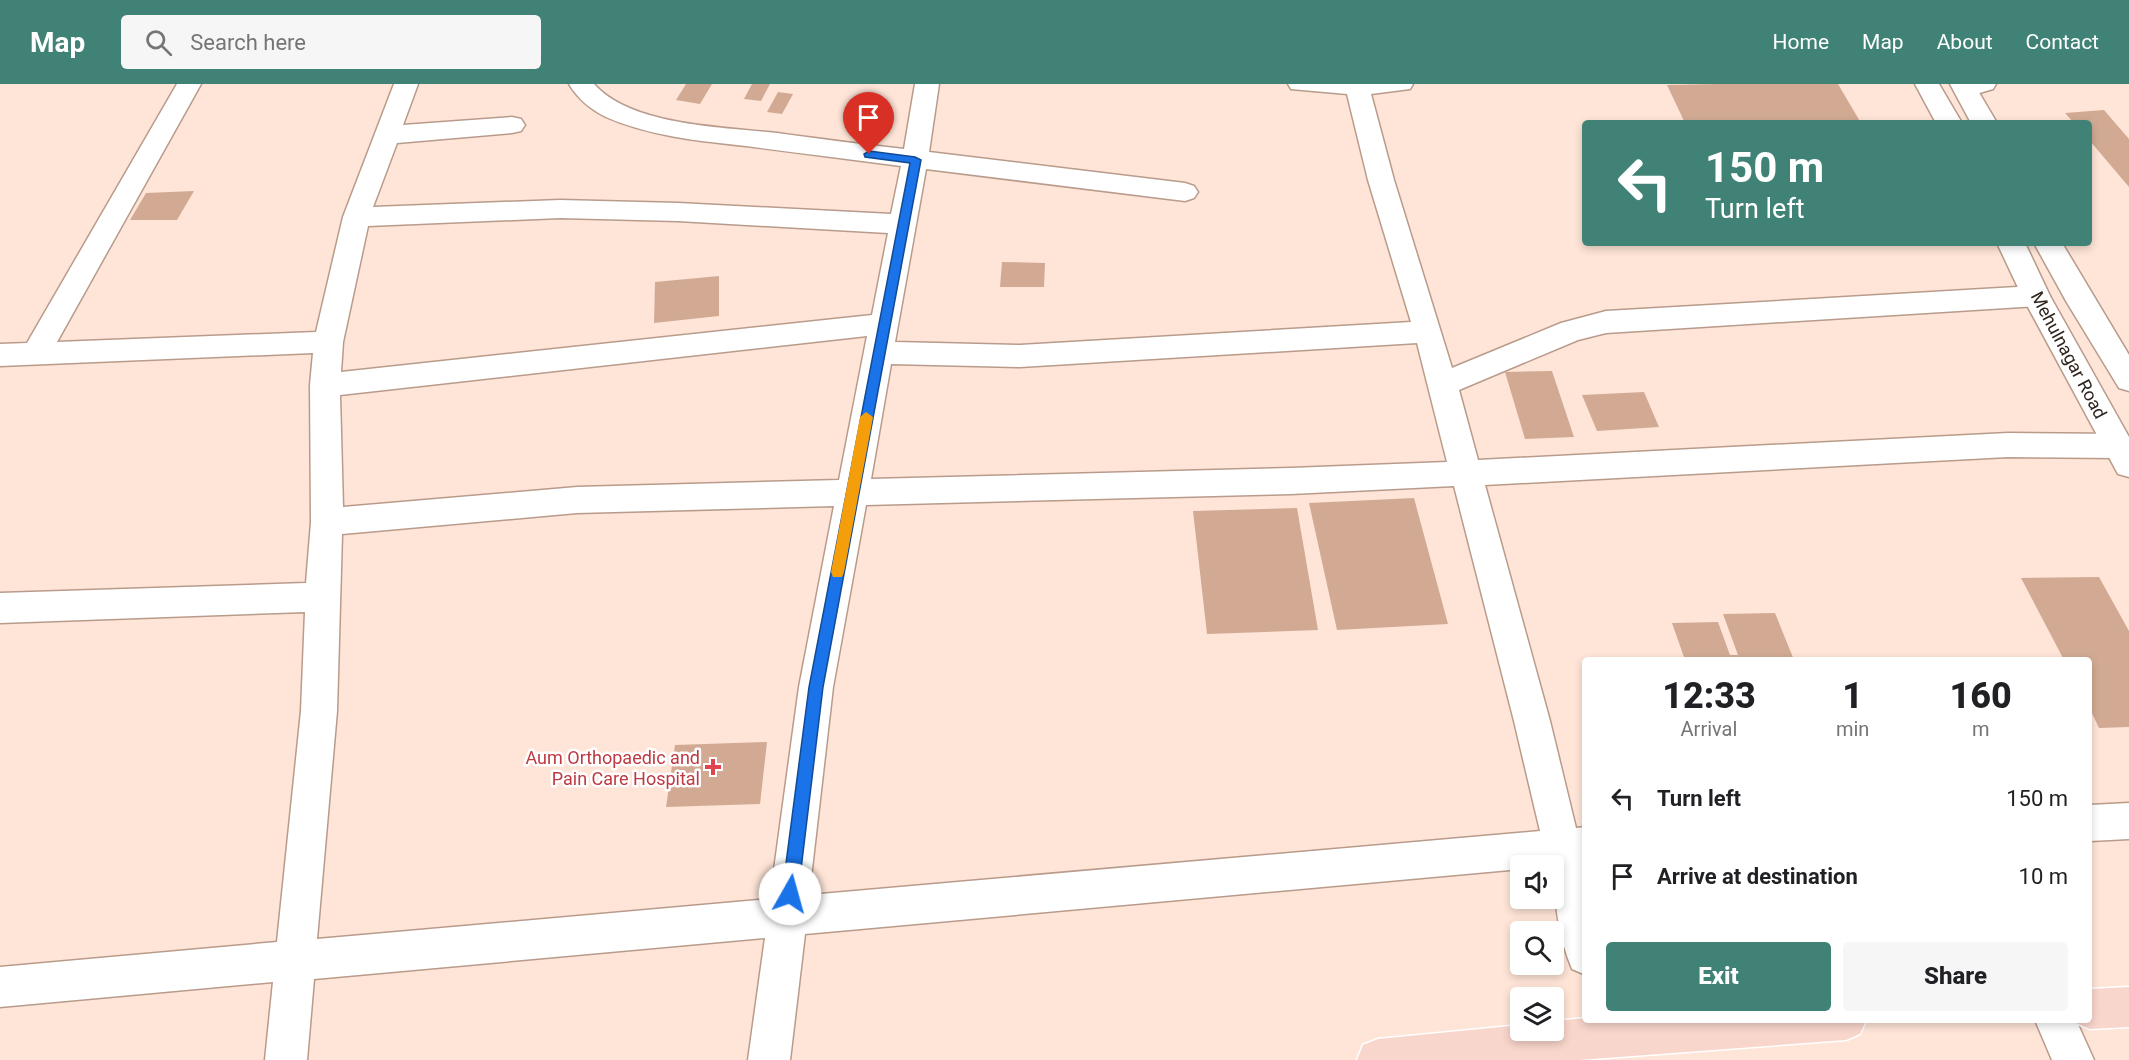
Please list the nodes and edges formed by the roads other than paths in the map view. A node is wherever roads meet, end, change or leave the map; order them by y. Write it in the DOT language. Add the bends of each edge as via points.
graph roads {
  1 [pos="189,84"];
  2 [pos="406,84"];
  3 [pos="581,84"];
  4 [pos="927,84"];
  5 [pos="1300,84"];
  6 [pos="1401,84"];
  7 [pos="1927,84"];
  8 [pos="1971,86"];
  9 [pos="1357,87"];
  10 [pos="1947,120"];
  11 [pos="1983,120"];
  12 [pos="512,125"];
  13 [pos="387,135"];
  14 [pos="915,160"];
  15 [pos="1185,192"];
  16 [pos="356,217"];
  17 [pos="903,224"];
  18 [pos="2012,246"];
  19 [pos="2050,246"];
  20 [pos="2037,296"];
  21 [pos="1428,332"];
  22 [pos="881,338"];
  23 [pos="328,342"];
  24 [pos="35,354"];
  25 [pos="0,355"];
  26 [pos="2128,376"];
  27 [pos="325,385"];
  28 [pos="1442,385"];
  29 [pos="2124,455"];
  30 [pos="1465,473"];
  31 [pos="852,494"];
  32 [pos="327,522"];
  33 [pos="322,597"];
  34 [pos="0,608"];
  35 [pos="2129,821"];
  36 [pos="2092,823"];
  37 [pos="1574,845"];
  38 [pos="787,917"];
  39 [pos="1582,918"];
  40 [pos="297,959"];
  41 [pos="0,987"];
  42 [pos="2129,1007"];
  43 [pos="2092,1009"];
  44 [pos="1808,1023"];
  45 [pos="2056,1023"];
  46 [pos="1603,1039"];
  47 [pos="286,1060"];
  48 [pos="769,1060"];
  49 [pos="1378,1060"];
  50 [pos="2073,1060"];
  1 -- 24 [label="street"];
  2 -- 13 [label="street"];
  3 -- 14 [label="street" via="600,104 631,117 688,131"];
  4 -- 14 [label="street"];
  5 -- 9 [label="street"];
  6 -- 9 [label="street"];
  7 -- 10 [label="street"];
  8 -- 11 [label="street"];
  9 -- 21 [label="street"];
  12 -- 13 [label="street"];
  13 -- 16 [label="street"];
  14 -- 15 [label="street"];
  14 -- 17 [label="street"];
  16 -- 17 [label="street" via="560,209"];
  16 -- 23 [label="street"];
  17 -- 22 [label="street"];
  18 -- 20 [label="street, Mehulnagar Road"];
  19 -- 26 [label="street, Mehulnagar Road"];
  20 -- 28 [label="street" via="1606,322 1571,331"];
  20 -- 29 [label="street, Mehulnagar Road"];
  21 -- 22 [label="street" via="1020,356"];
  21 -- 28 [label="street"];
  22 -- 27 [label="street"];
  22 -- 31 [label="street"];
  23 -- 24 [label="street"];
  23 -- 27 [label="street"];
  24 -- 25 [label="street"];
  27 -- 32 [label="street"];
  28 -- 30 [label="street"];
  29 -- 30 [label="street" via="2008,445"];
  30 -- 31 [label="street"];
  30 -- 37 [label="street" via="1532,721"];
  31 -- 32 [label="street" via="577,500"];
  31 -- 38 [label="street" via="816,687"];
  32 -- 33 [label="street"];
  33 -- 34 [label="street"];
  33 -- 40 [label="street" via="319,711"];
  35 -- 36 [label="street"];
  37 -- 38 [label="street"];
  37 -- 39 [label="street"];
  38 -- 40 [label="street"];
  38 -- 48 [label="street"];
  40 -- 41 [label="street"];
  40 -- 47 [label="street"];
  42 -- 43 [label="main road"];
  44 -- 46 [label="main road"];
  45 -- 50 [label="street"];
  46 -- 49 [label="main road"];
}
